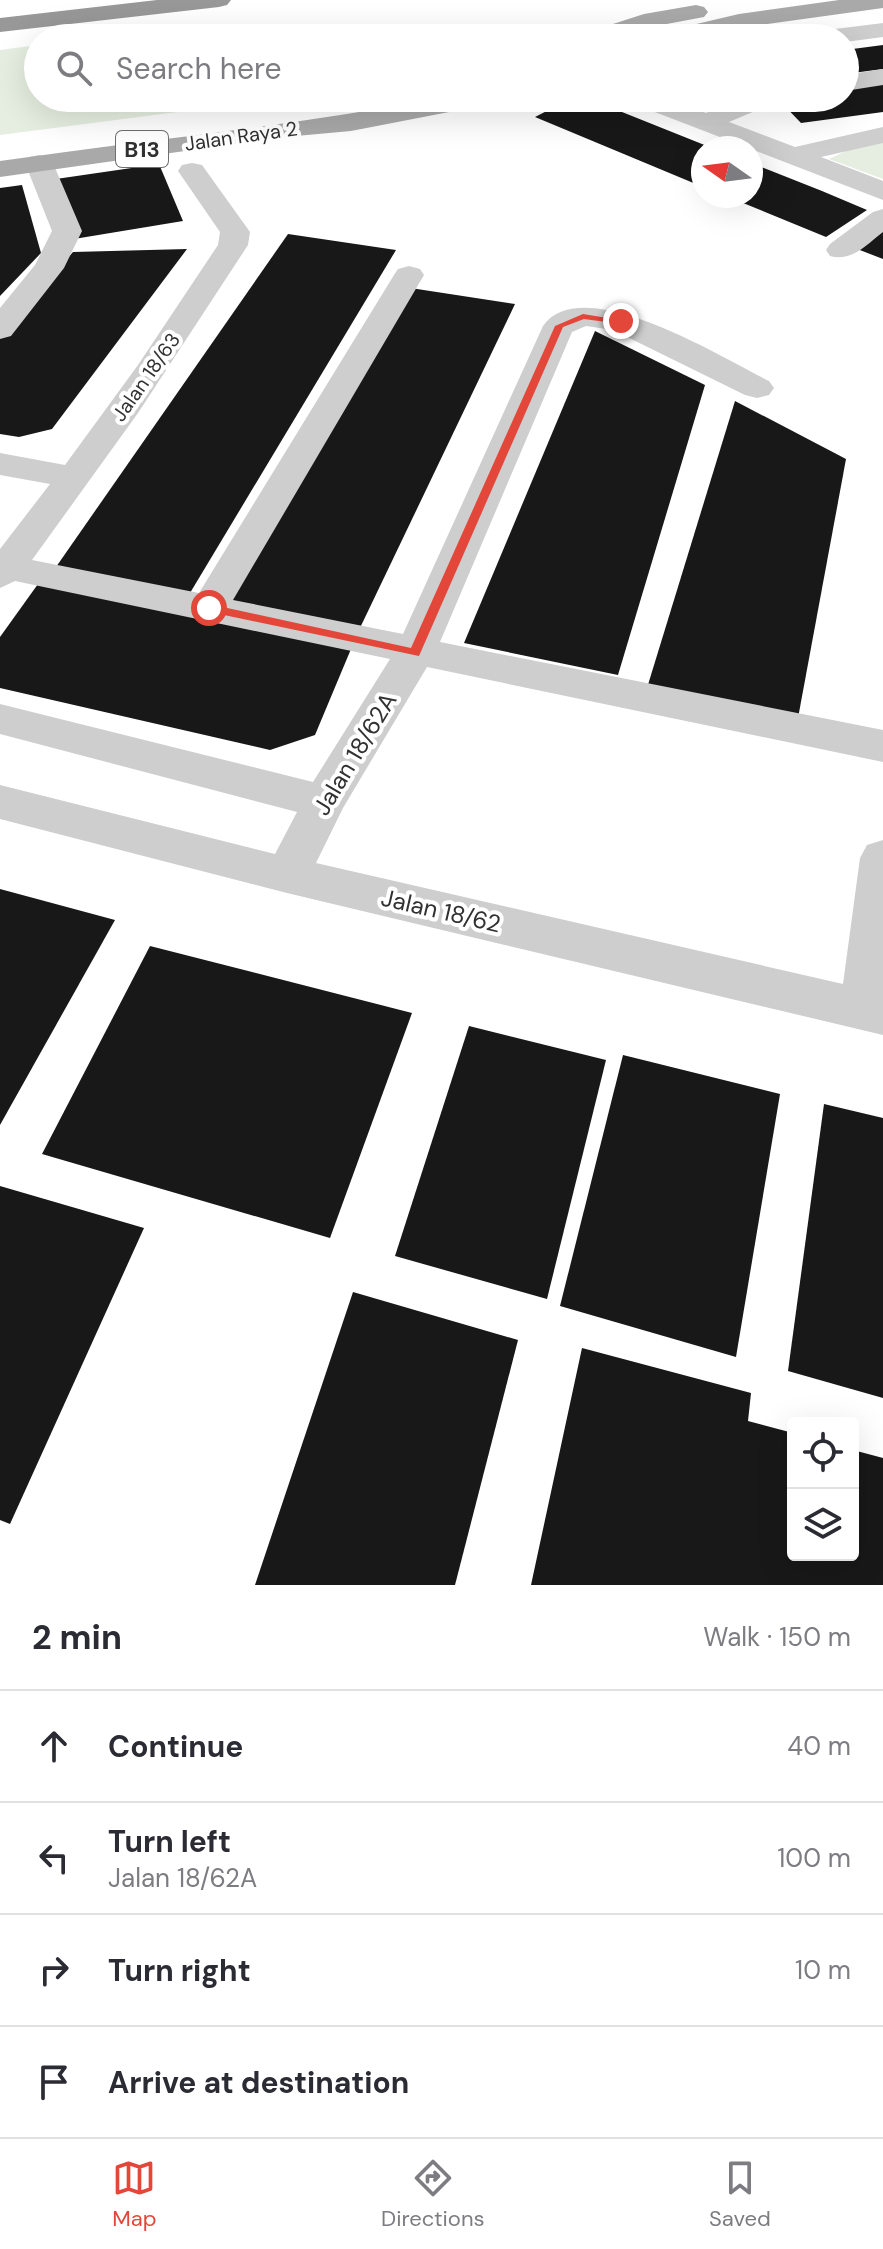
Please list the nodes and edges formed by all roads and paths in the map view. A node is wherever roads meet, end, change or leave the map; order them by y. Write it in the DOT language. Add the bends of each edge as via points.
graph roads {
  1 [pos="52,0"];
  2 [pos="219,0"];
  3 [pos="763,0"];
  4 [pos="883,1"];
  5 [pos="0,6"];
  6 [pos="637,24"];
  7 [pos="726,24"];
  8 [pos="0,25"];
  9 [pos="883,30"];
  10 [pos="859,33"];
  11 [pos="883,77"];
  12 [pos="859,81"];
  13 [pos="267,112"];
  14 [pos="408,112"];
  15 [pos="678,112"];
  16 [pos="731,112"];
  17 [pos="705,123"];
  18 [pos="883,135"];
  19 [pos="0,146"];
  20 [pos="792,156"];
  21 [pos="39,163"];
  22 [pos="0,169"];
  23 [pos="192,171"];
  24 [pos="883,191"];
  25 [pos="883,218"];
  26 [pos="841,250"];
  27 [pos="409,275"];
  28 [pos="0,329"];
  29 [pos="757,388"];
  30 [pos="0,464"];
  31 [pos="75,478"];
  32 [pos="3,571"];
  33 [pos="209,608"];
  34 [pos="415,653"];
  35 [pos="0,719"];
  36 [pos="883,746"];
  37 [pos="0,802"];
  38 [pos="324,802"];
  39 [pos="883,858"];
  40 [pos="287,875"];
  41 [pos="873,1012"];
  1 -- 5 [label="highway"];
  2 -- 8 [label="highway"];
  3 -- 6 [label="main road"];
  4 -- 7 [label="main road"];
  9 -- 10 [label="street"];
  11 -- 12 [label="street"];
  13 -- 19 [label="main road, Jalan Raya 2 / B13"];
  14 -- 21 [label="main road, Jalan Raya 2 / B13"];
  15 -- 17 [label="street"];
  16 -- 17 [label="street"];
  17 -- 20 [label="street"];
  18 -- 20 [label="street"];
  20 -- 24 [label="street"];
  21 -- 22 [label="main road, Jalan Raya 2 / B13"];
  21 -- 28 [label="street" via="67,231 49,268"];
  23 -- 31 [label="street, Jalan 18/63" via="235,232 233,245 174,340"];
  25 -- 26 [label="street"];
  27 -- 33 [label="street"];
  29 -- 34 [label="street, Jalan 18/62A" via="621,321 583,316 559,326"];
  30 -- 31 [label="street"];
  31 -- 32 [label="street, Jalan 18/63"];
  32 -- 33 [label="street"];
  33 -- 34 [label="street"];
  34 -- 36 [label="street"];
  34 -- 38 [label="street, Jalan 18/62A"];
  35 -- 38 [label="street"];
  37 -- 40 [label="street, Jalan 18/62"];
  38 -- 40 [label="street, Jalan 18/62A"];
  39 -- 41 [label="street"];
  40 -- 41 [label="street, Jalan 18/62"];
}
